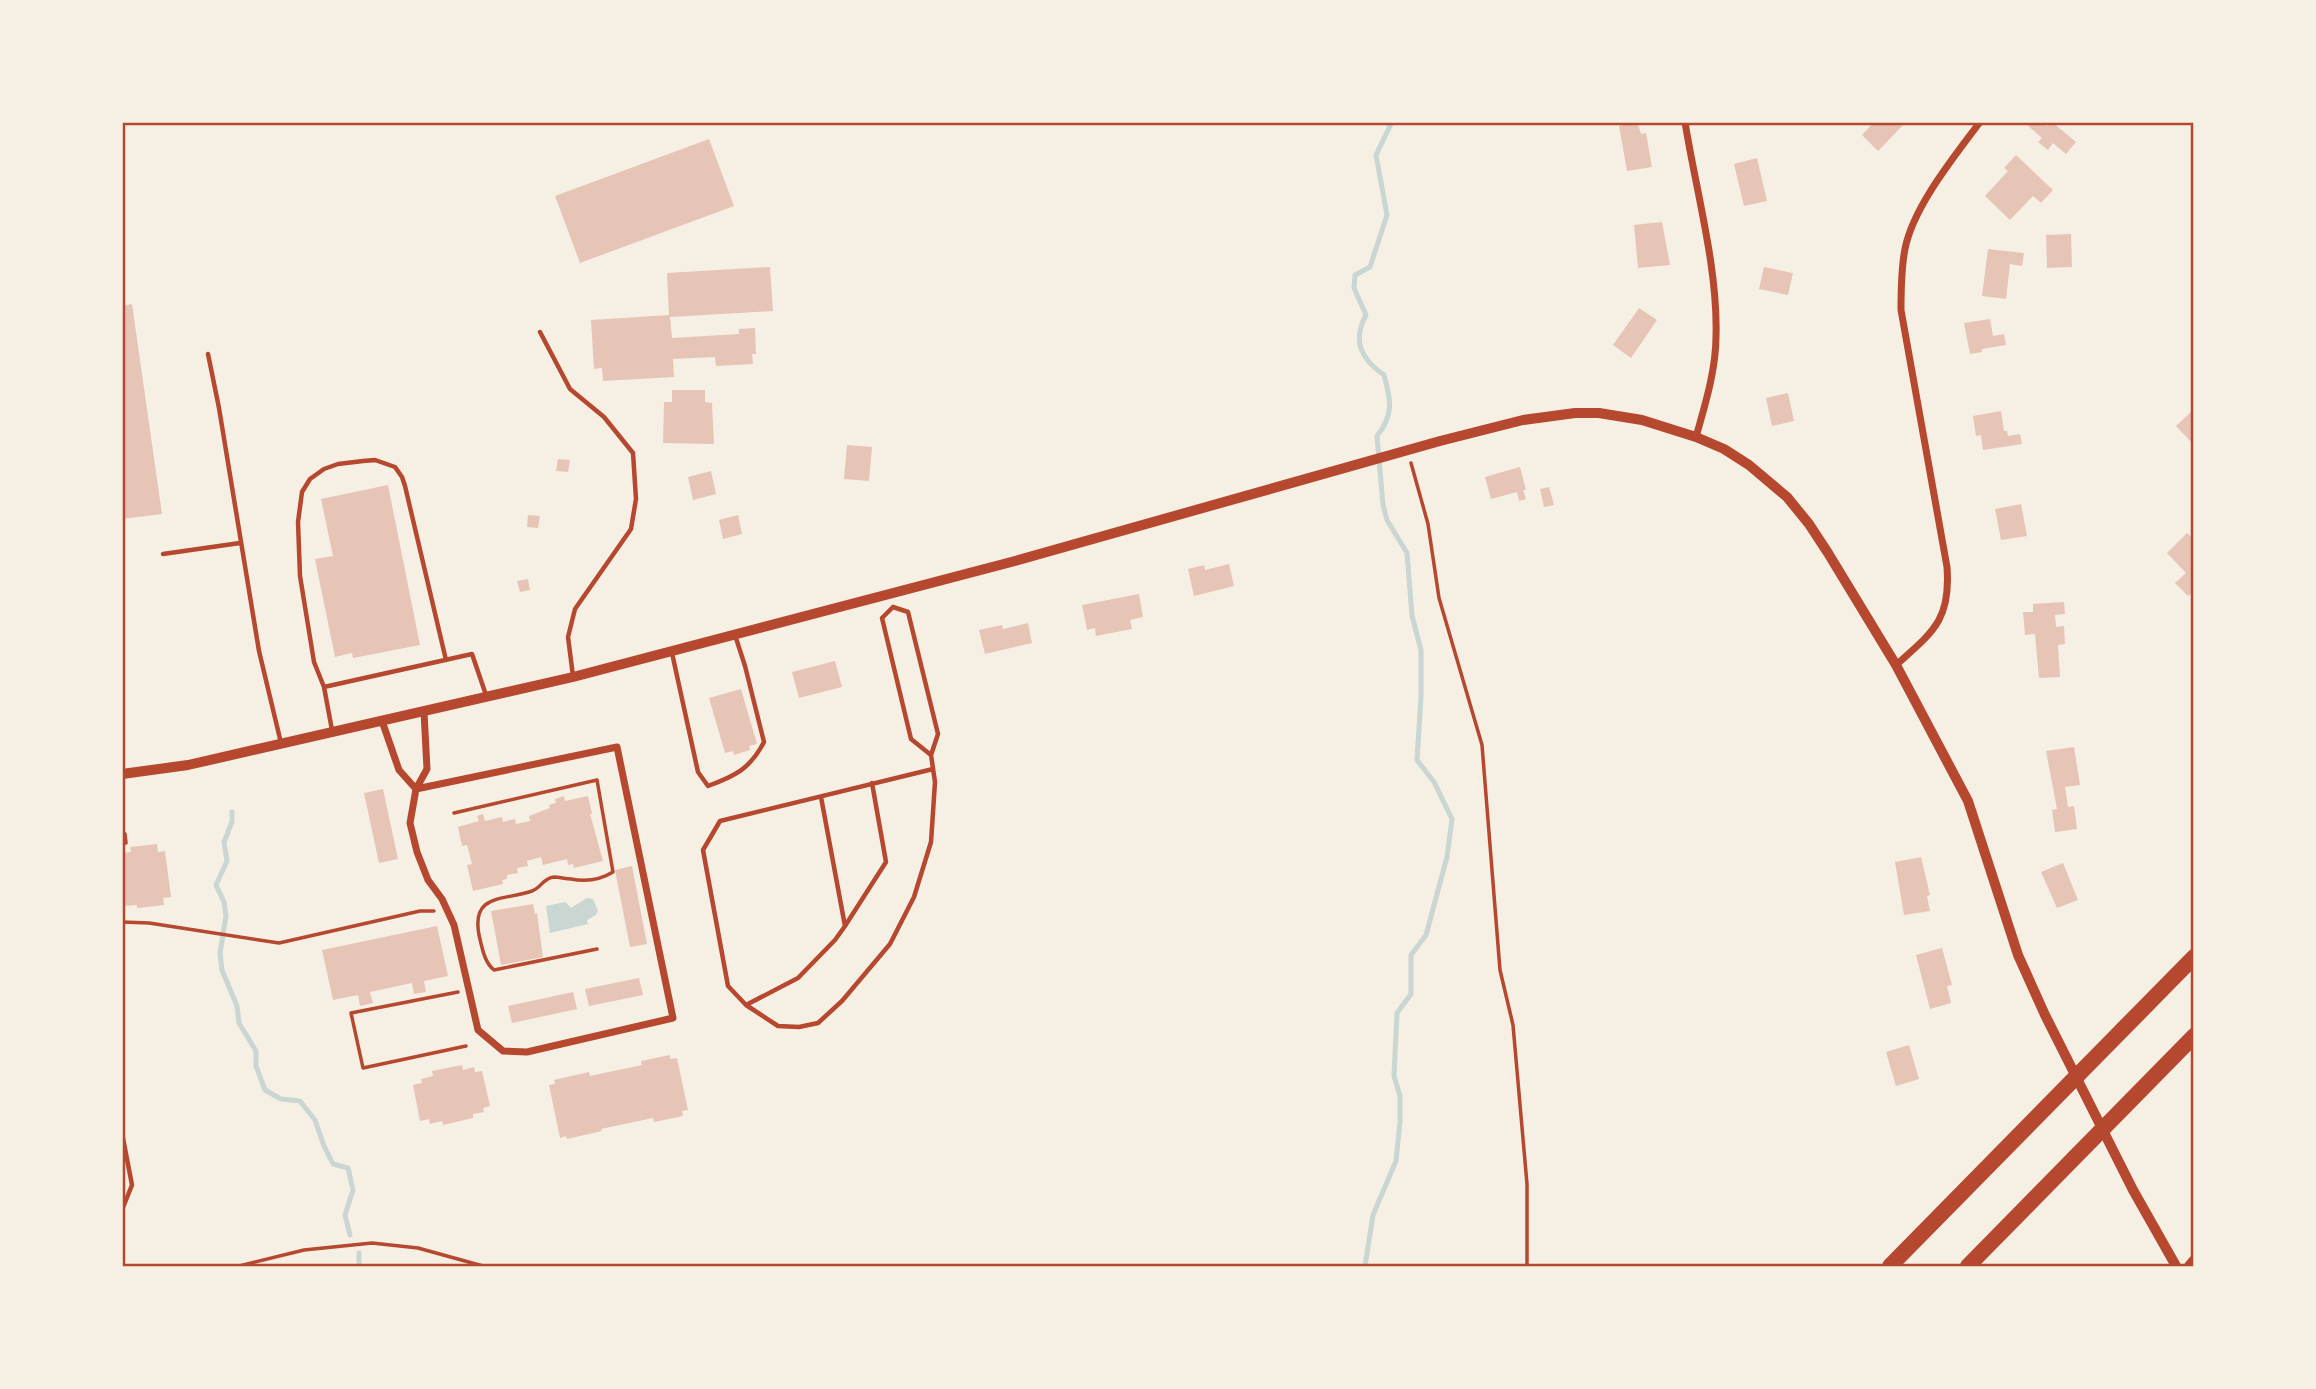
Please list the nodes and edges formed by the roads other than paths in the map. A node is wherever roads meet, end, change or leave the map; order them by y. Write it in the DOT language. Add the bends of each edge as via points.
graph roads {
  1 [pos="1685,122"];
  2 [pos="1980,122"];
  3 [pos="540,332"];
  4 [pos="208,354"];
  5 [pos="1696,437"];
  6 [pos="240,544"];
  7 [pos="163,554"];
  8 [pos="889,594"];
  9 [pos="893,607"];
  10 [pos="735,634"];
  11 [pos="671,651"];
  12 [pos="446,660"];
  13 [pos="1896,666"];
  14 [pos="573,677"];
  15 [pos="324,687"];
  16 [pos="487,697"];
  17 [pos="425,712"];
  18 [pos="383,721"];
  19 [pos="333,733"];
  20 [pos="281,744"];
  21 [pos="931,755"];
  22 [pos="933,769"];
  23 [pos="122,774"];
  24 [pos="872,783"];
  25 [pos="416,789"];
  26 [pos="821,797"];
  27 [pos="845,926"];
  28 [pos="2193,957"];
  29 [pos="746,1006"];
  30 [pos="2193,1036"];
  31 [pos="122,1133"];
  32 [pos="122,1210"];
  33 [pos="2193,1260"];
  34 [pos="1890,1266"];
  35 [pos="1968,1266"];
  36 [pos="2176,1266"];
  37 [pos="2189,1266"];
  1 -- 5 [label="street" via="1716,316 1707,400"];
  2 -- 13 [label="street" via="1924,203 1905,247 1900,310 1948,587 1937,626"];
  3 -- 14 [label="lane" via="570,389 604,417 634,453 636,499 631,529 575,609 568,638"];
  4 -- 6 [label="lane"];
  5 -- 8 [label="street" via="1627,417 1575,413 1523,420"];
  5 -- 13 [label="street" via="1749,465 1787,497 1809,524"];
  6 -- 7 [label="lane"];
  6 -- 20 [label="lane"];
  8 -- 9 [label="lane"];
  8 -- 10 [label="street"];
  9 -- 21 [label="lane" via="908,612 938,734"];
  9 -- 21 [label="lane" via="882,618 911,739"];
  10 -- 11 [label="street"];
  10 -- 11 [label="lane" via="764,742 756,758 736,775 708,786 698,772"];
  11 -- 14 [label="street"];
  12 -- 15 [label="lane"];
  12 -- 15 [label="lane" via="402,477 395,467 374,460 338,464 305,485 299,505 300,576 314,662"];
  12 -- 16 [label="lane" via="472,654"];
  13 -- 36 [label="street" via="1968,801 2018,954 2045,1015"];
  14 -- 16 [label="street"];
  15 -- 19 [label="lane"];
  16 -- 17 [label="street"];
  17 -- 18 [label="street"];
  17 -- 25 [label="street" via="427,769"];
  18 -- 19 [label="street"];
  18 -- 25 [label="street" via="399,770"];
  19 -- 20 [label="street"];
  20 -- 23 [label="street"];
  21 -- 22 [label="lane"];
  22 -- 24 [label="lane"];
  22 -- 29 [label="lane" via="931,842 914,897 890,944 818,1023 778,1026"];
  24 -- 26 [label="lane"];
  24 -- 27 [label="lane" via="886,862"];
  25 -- 25 [label="street" via="410,823 416,852 451,919 478,1030 485,1037 503,1051 527,1052 673,1018 617,747"];
  26 -- 27 [label="lane"];
  26 -- 29 [label="lane" via="720,821 702,850 728,986"];
  27 -- 29 [label="lane" via="798,978"];
  28 -- 34 [label="highway"];
  30 -- 35 [label="highway"];
  31 -- 32 [label="lane" via="132,1185"];
  33 -- 37 [label="street"];
}
